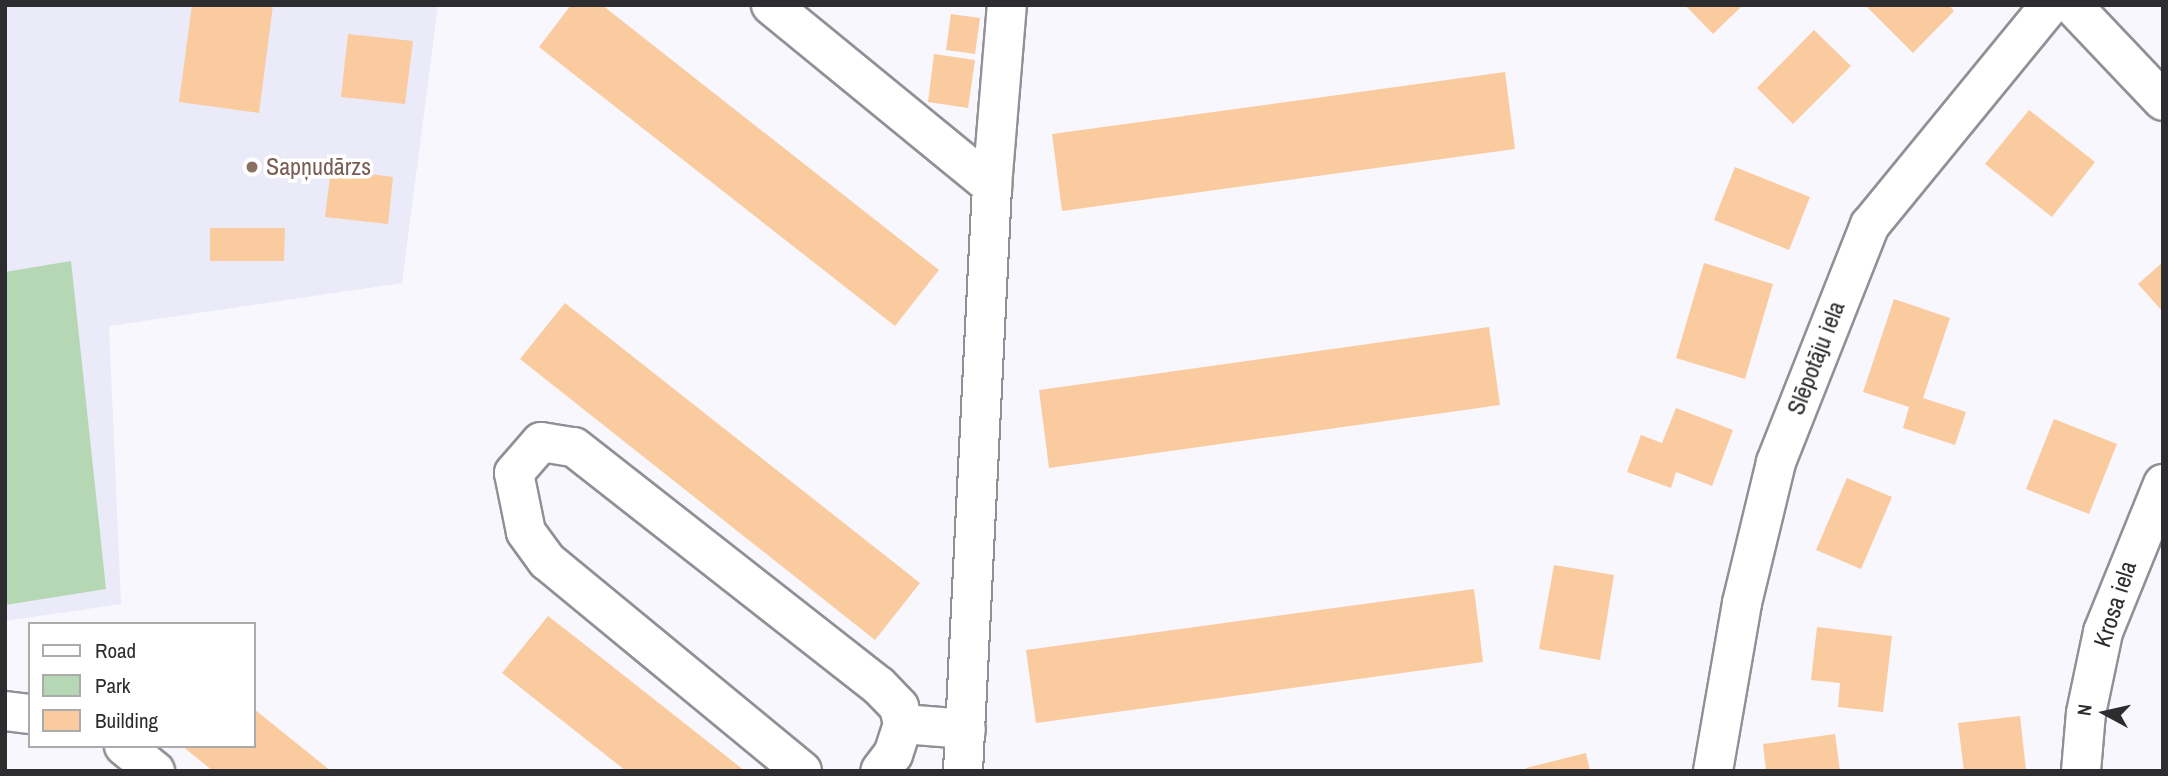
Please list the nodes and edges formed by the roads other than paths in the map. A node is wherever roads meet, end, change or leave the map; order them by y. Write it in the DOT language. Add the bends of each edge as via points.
graph roads {
  1 [pos="771,5"];
  2 [pos="1007,5"];
  3 [pos="2050,5"];
  4 [pos="2072,5"];
  5 [pos="2163,101"];
  6 [pos="992,186"];
  7 [pos="2163,484"];
  8 [pos="5,711"];
  9 [pos="28,714"];
  10 [pos="903,724"];
  11 [pos="966,729"];
  12 [pos="126,748"];
  13 [pos="155,771"];
  14 [pos="802,771"];
  15 [pos="880,771"];
  16 [pos="963,771"];
  17 [pos="1713,771"];
  18 [pos="2081,771"];
  1 -- 6 [label="street"];
  2 -- 6 [label="street"];
  3 -- 17 [label="street, Slēpotāju iela" via="1870,225 1776,462 1742,603"];
  4 -- 5 [label="street"];
  6 -- 11 [label="street"];
  7 -- 18 [label="street, Krosa iela" via="2104,632 2087,713"];
  8 -- 9 [label="street"];
  10 -- 11 [label="street"];
  10 -- 14 [label="street" via="899,707 879,686 574,447 541,442 514,473 526,532 547,561"];
  10 -- 15 [label="street" via="893,754"];
  11 -- 16 [label="street"];
  12 -- 13 [label="street"];
}
